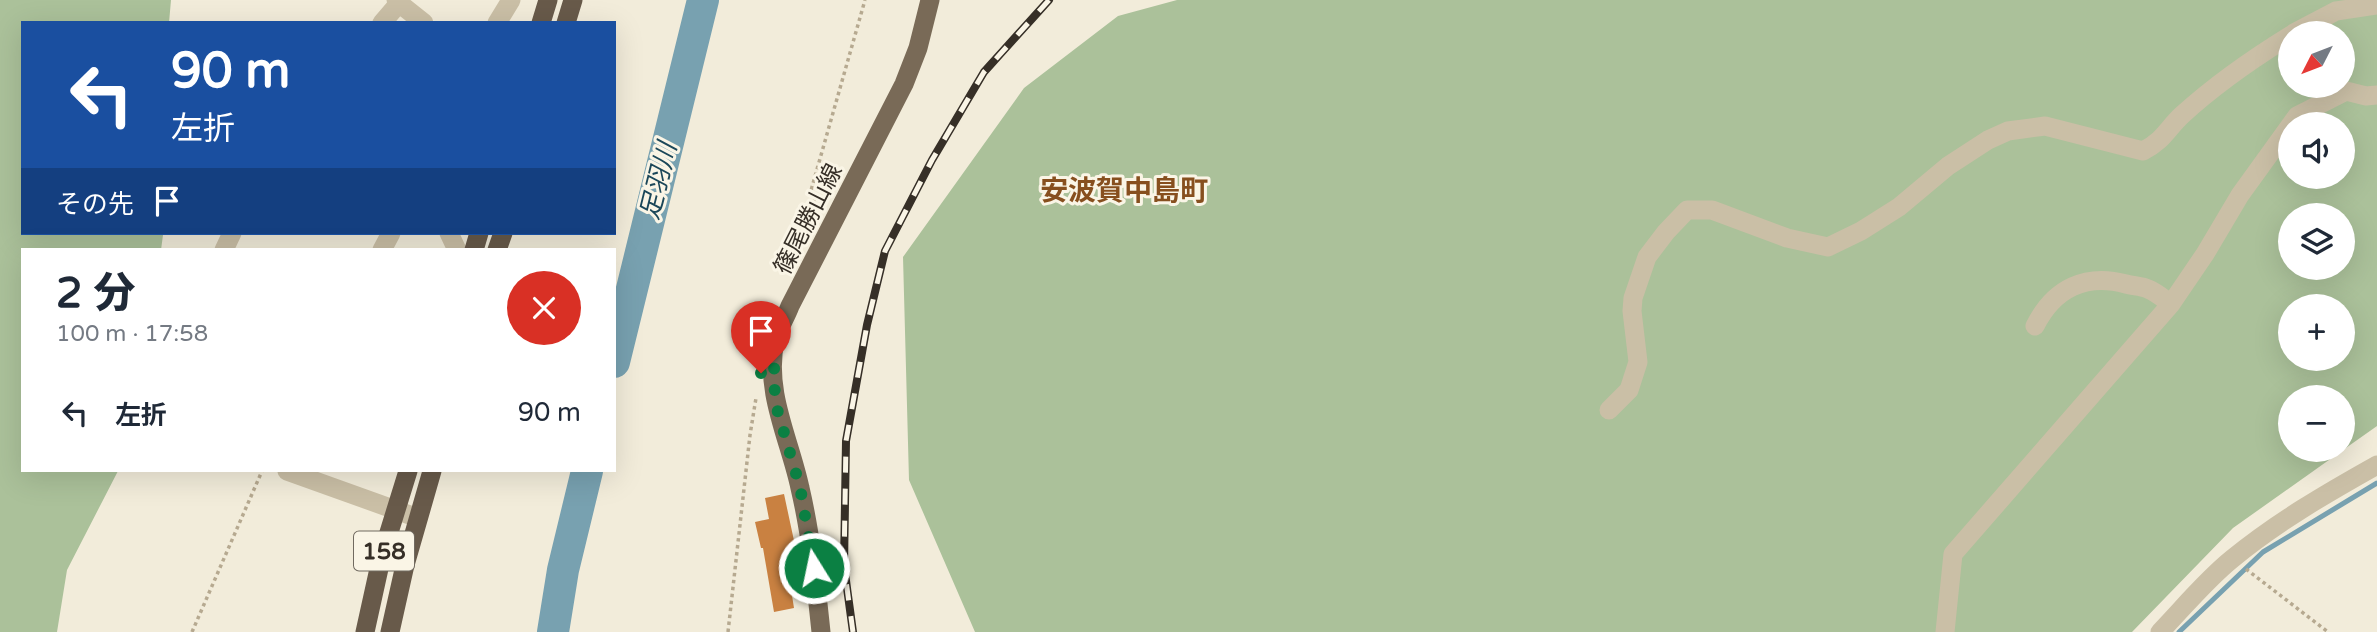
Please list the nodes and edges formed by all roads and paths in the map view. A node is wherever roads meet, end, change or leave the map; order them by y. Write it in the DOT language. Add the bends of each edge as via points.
graph roads {
  1 [pos="511,0"];
  2 [pos="548,0"];
  3 [pos="573,0"];
  4 [pos="865,0"];
  5 [pos="930,0"];
  6 [pos="398,1"];
  7 [pos="2377,5"];
  8 [pos="383,21"];
  9 [pos="422,21"];
  10 [pos="499,21"];
  11 [pos="542,21"];
  12 [pos="567,21"];
  13 [pos="2317,21"];
  14 [pos="2278,43"];
  15 [pos="2373,96"];
  16 [pos="836,217"];
  17 [pos="2171,304"];
  18 [pos="2035,326"];
  19 [pos="757,398"];
  20 [pos="1609,410"];
  21 [pos="2377,465"];
  22 [pos="262,472"];
  23 [pos="290,472"];
  24 [pos="408,472"];
  25 [pos="432,472"];
  26 [pos="396,510"];
  27 [pos="418,518"];
  28 [pos="2253,575"];
  29 [pos="192,632"];
  30 [pos="365,632"];
  31 [pos="390,632"];
  32 [pos="728,632"];
  33 [pos="821,632"];
  34 [pos="1945,632"];
  35 [pos="2161,632"];
  36 [pos="2328,632"];
  1 -- 10 [label="street"];
  2 -- 11 [label="highway"];
  3 -- 12 [label="highway"];
  4 -- 16 [label="path" via="810,194"];
  5 -- 16 [label="main road, 篠尾勝山線" via="904,84"];
  6 -- 8 [label="street"];
  6 -- 9 [label="street"];
  7 -- 13 [label="street" via="2336,11"];
  14 -- 20 [label="street" via="2242,65 2180,117 2157,144 2143,151 2045,126 2008,131 1948,166 1899,207 1828,247 1787,238 1712,210 1687,210 1647,257 1633,298 1638,362 1629,390"];
  15 -- 17 [label="street" via="2346,91 2297,116"];
  16 -- 33 [label="main road, 篠尾勝山線" via="790,306 776,340 774,363 775,402 800,487"];
  17 -- 18 [label="street" via="2147,288 2091,279 2068,288"];
  17 -- 34 [label="street" via="1953,554"];
  19 -- 32 [label="path"];
  21 -- 35 [label="street" via="2309,503 2232,559"];
  22 -- 29 [label="path"];
  23 -- 26 [label="street"];
  24 -- 26 [label="highway, 158"];
  25 -- 27 [label="highway, 158"];
  26 -- 27 [label="street"];
  26 -- 30 [label="highway, 158"];
  27 -- 31 [label="highway, 158"];
  28 -- 36 [label="path"];
}
